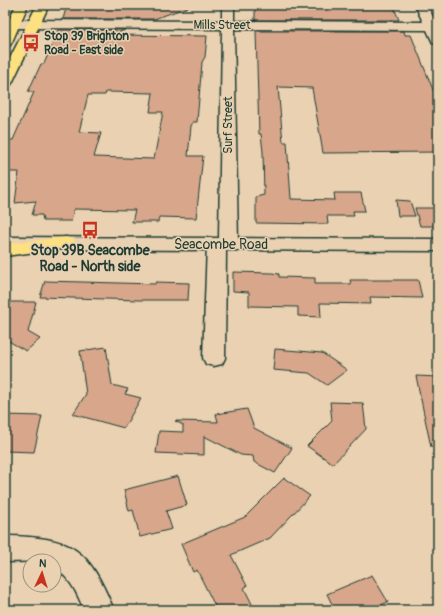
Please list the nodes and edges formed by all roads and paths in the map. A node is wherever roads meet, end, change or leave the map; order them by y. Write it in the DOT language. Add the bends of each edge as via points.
graph roads {
  1 [pos="22,5"];
  2 [pos="43,5"];
  3 [pos="228,5"];
  4 [pos="421,5"];
  5 [pos="13,24"];
  6 [pos="34,24"];
  7 [pos="228,25"];
  8 [pos="431,26"];
  9 [pos="438,40"];
  10 [pos="5,42"];
  11 [pos="5,83"];
  12 [pos="5,243"];
  13 [pos="66,243"];
  14 [pos="223,244"];
  15 [pos="438,245"];
  16 [pos="5,250"];
  17 [pos="214,358"];
  18 [pos="5,549"];
  19 [pos="99,610"];
  1 -- 5 [label="main road"];
  2 -- 6 [label="main road"];
  3 -- 7 [label="street, Surf Street"];
  4 -- 8 [label="street"];
  5 -- 6 [label="street, Mills Street"];
  5 -- 10 [label="main road"];
  6 -- 7 [label="street, Mills Street"];
  6 -- 11 [label="main road"];
  7 -- 8 [label="street, Mills Street"];
  7 -- 14 [label="street, Surf Street"];
  8 -- 9 [label="street"];
  12 -- 13 [label="main road, Seacombe Road"];
  13 -- 14 [label="main road, Seacombe Road"];
  13 -- 16 [label="main road"];
  14 -- 15 [label="main road, Seacombe Road"];
  14 -- 17 [label="street, Surf Street"];
  18 -- 19 [label="street" via="32,549 57,554 77,566 92,590"];
}
